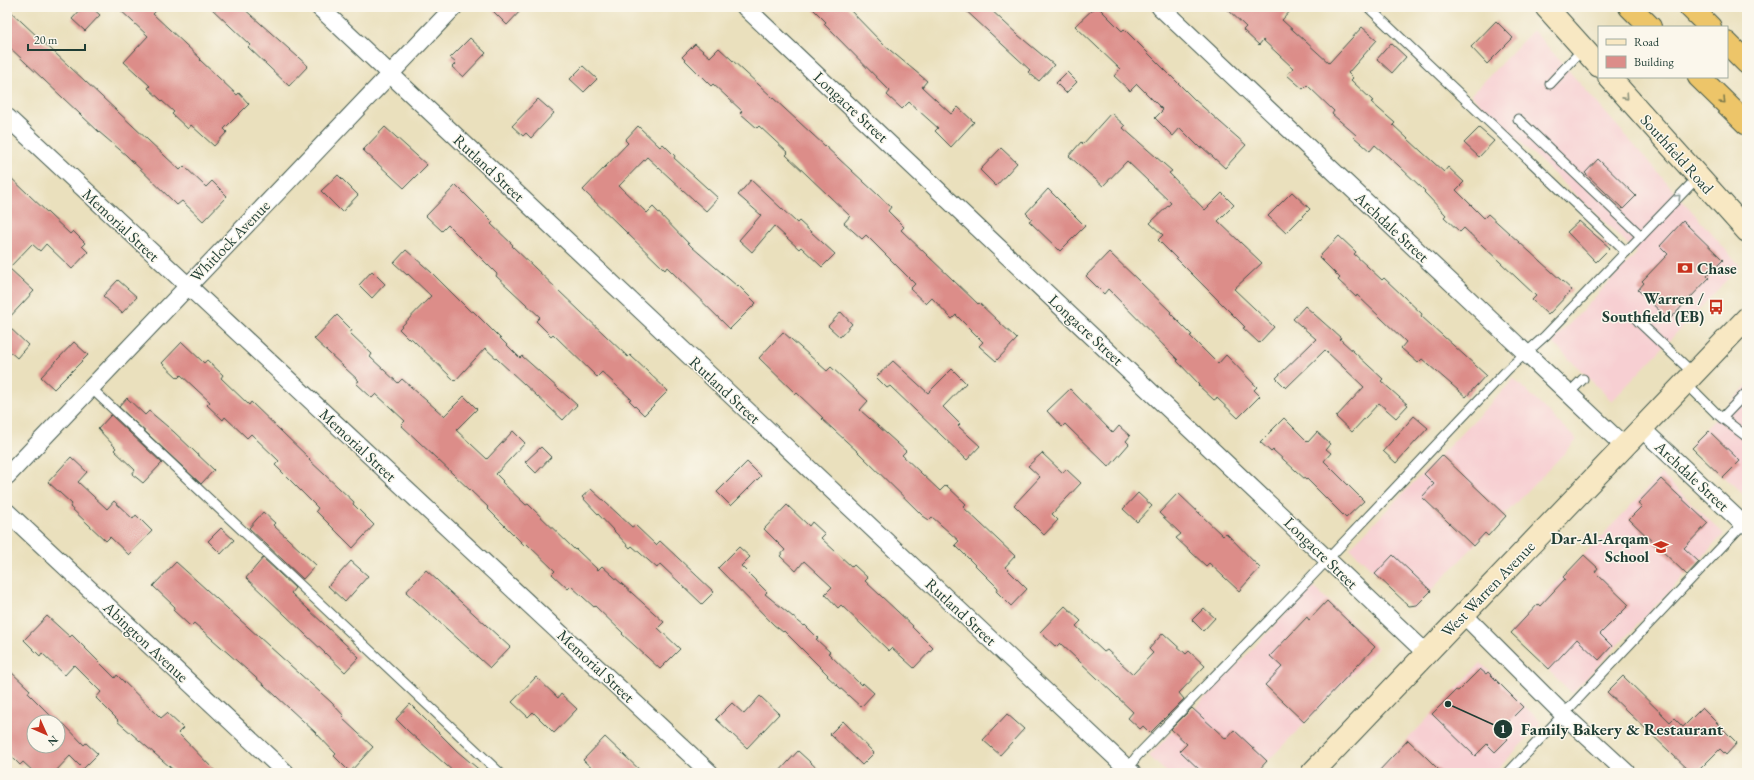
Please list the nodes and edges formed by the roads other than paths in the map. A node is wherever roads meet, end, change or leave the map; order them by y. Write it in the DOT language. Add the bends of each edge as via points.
graph roads {
  1 [pos="318,7"];
  2 [pos="454,7"];
  3 [pos="745,7"];
  4 [pos="1160,7"];
  5 [pos="1368,7"];
  6 [pos="1546,7"];
  7 [pos="1630,7"];
  8 [pos="1690,7"];
  9 [pos="1649,26"];
  10 [pos="1709,26"];
  11 [pos="1728,44"];
  12 [pos="1583,49"];
  13 [pos="1747,63"];
  14 [pos="1598,65"];
  15 [pos="390,75"];
  16 [pos="1610,78"];
  17 [pos="1700,78"];
  18 [pos="1550,84"];
  19 [pos="7,117"];
  20 [pos="1518,119"];
  21 [pos="1747,124"];
  22 [pos="1698,177"];
  23 [pos="1722,205"];
  24 [pos="1747,217"];
  25 [pos="1747,231"];
  26 [pos="1641,236"];
  27 [pos="1626,252"];
  28 [pos="187,286"];
  29 [pos="1747,318"];
  30 [pos="1638,321"];
  31 [pos="1525,353"];
  32 [pos="1583,379"];
  33 [pos="1690,379"];
  34 [pos="91,388"];
  35 [pos="1747,392"];
  36 [pos="1568,394"];
  37 [pos="1722,418"];
  38 [pos="1641,428"];
  39 [pos="1747,438"];
  40 [pos="1624,446"];
  41 [pos="7,476"];
  42 [pos="7,512"];
  43 [pos="1745,522"];
  44 [pos="1328,560"];
  45 [pos="1464,614"];
  46 [pos="1426,653"];
  47 [pos="1564,715"];
  48 [pos="1128,772"];
  49 [pos="286,773"];
  50 [pos="500,773"];
  51 [pos="710,773"];
  52 [pos="1312,773"];
  53 [pos="1508,773"];
  54 [pos="1627,773"];
  1 -- 15 [label="street, Rutland Street"];
  2 -- 15 [label="street, Whitlock Avenue"];
  3 -- 44 [label="street, Longacre Street"];
  4 -- 31 [label="street, Archdale Street"];
  5 -- 27 [label="lane"];
  6 -- 12 [label="main road"];
  7 -- 9 [label="highway"];
  8 -- 10 [label="highway"];
  11 -- 13 [label="highway"];
  12 -- 14 [label="main road"];
  12 -- 18 [label="lane"];
  15 -- 28 [label="street, Whitlock Avenue"];
  15 -- 48 [label="street, Rutland Street"];
  16 -- 22 [label="main road, Southfield Road, one-way"];
  17 -- 21 [label="highway, one-way"];
  19 -- 28 [label="street, Memorial Street"];
  20 -- 26 [label="lane"];
  22 -- 23 [label="main road, Southfield Road"];
  26 -- 22 [label="lane, one-way"];
  23 -- 24 [label="main road"];
  23 -- 25 [label="main road, Southfield Road"];
  26 -- 27 [label="lane"];
  27 -- 31 [label="lane" via="1545,336"];
  28 -- 34 [label="street, Whitlock Avenue"];
  28 -- 51 [label="street, Memorial Street"];
  29 -- 33 [label="main road, West Warren Avenue"];
  30 -- 33 [label="lane"];
  31 -- 36 [label="street, Archdale Street"];
  31 -- 44 [label="lane"];
  32 -- 36 [label="lane"];
  33 -- 37 [label="lane"];
  33 -- 38 [label="main road, West Warren Avenue"];
  34 -- 41 [label="street, Whitlock Avenue"];
  34 -- 50 [label="lane"];
  35 -- 37 [label="lane"];
  36 -- 40 [label="street, Archdale Street"];
  37 -- 39 [label="lane"];
  38 -- 40 [label="main road, West Warren Avenue"];
  38 -- 43 [label="street, Archdale Street"];
  40 -- 45 [label="main road, West Warren Avenue"];
  42 -- 49 [label="street, Abington Avenue"];
  43 -- 47 [label="lane"];
  44 -- 46 [label="street, Longacre Street"];
  44 -- 48 [label="lane" via="1137,756"];
  45 -- 46 [label="main road, West Warren Avenue"];
  45 -- 47 [label="street"];
  46 -- 52 [label="main road, West Warren Avenue"];
  47 -- 53 [label="lane"];
  47 -- 54 [label="street"];
}
